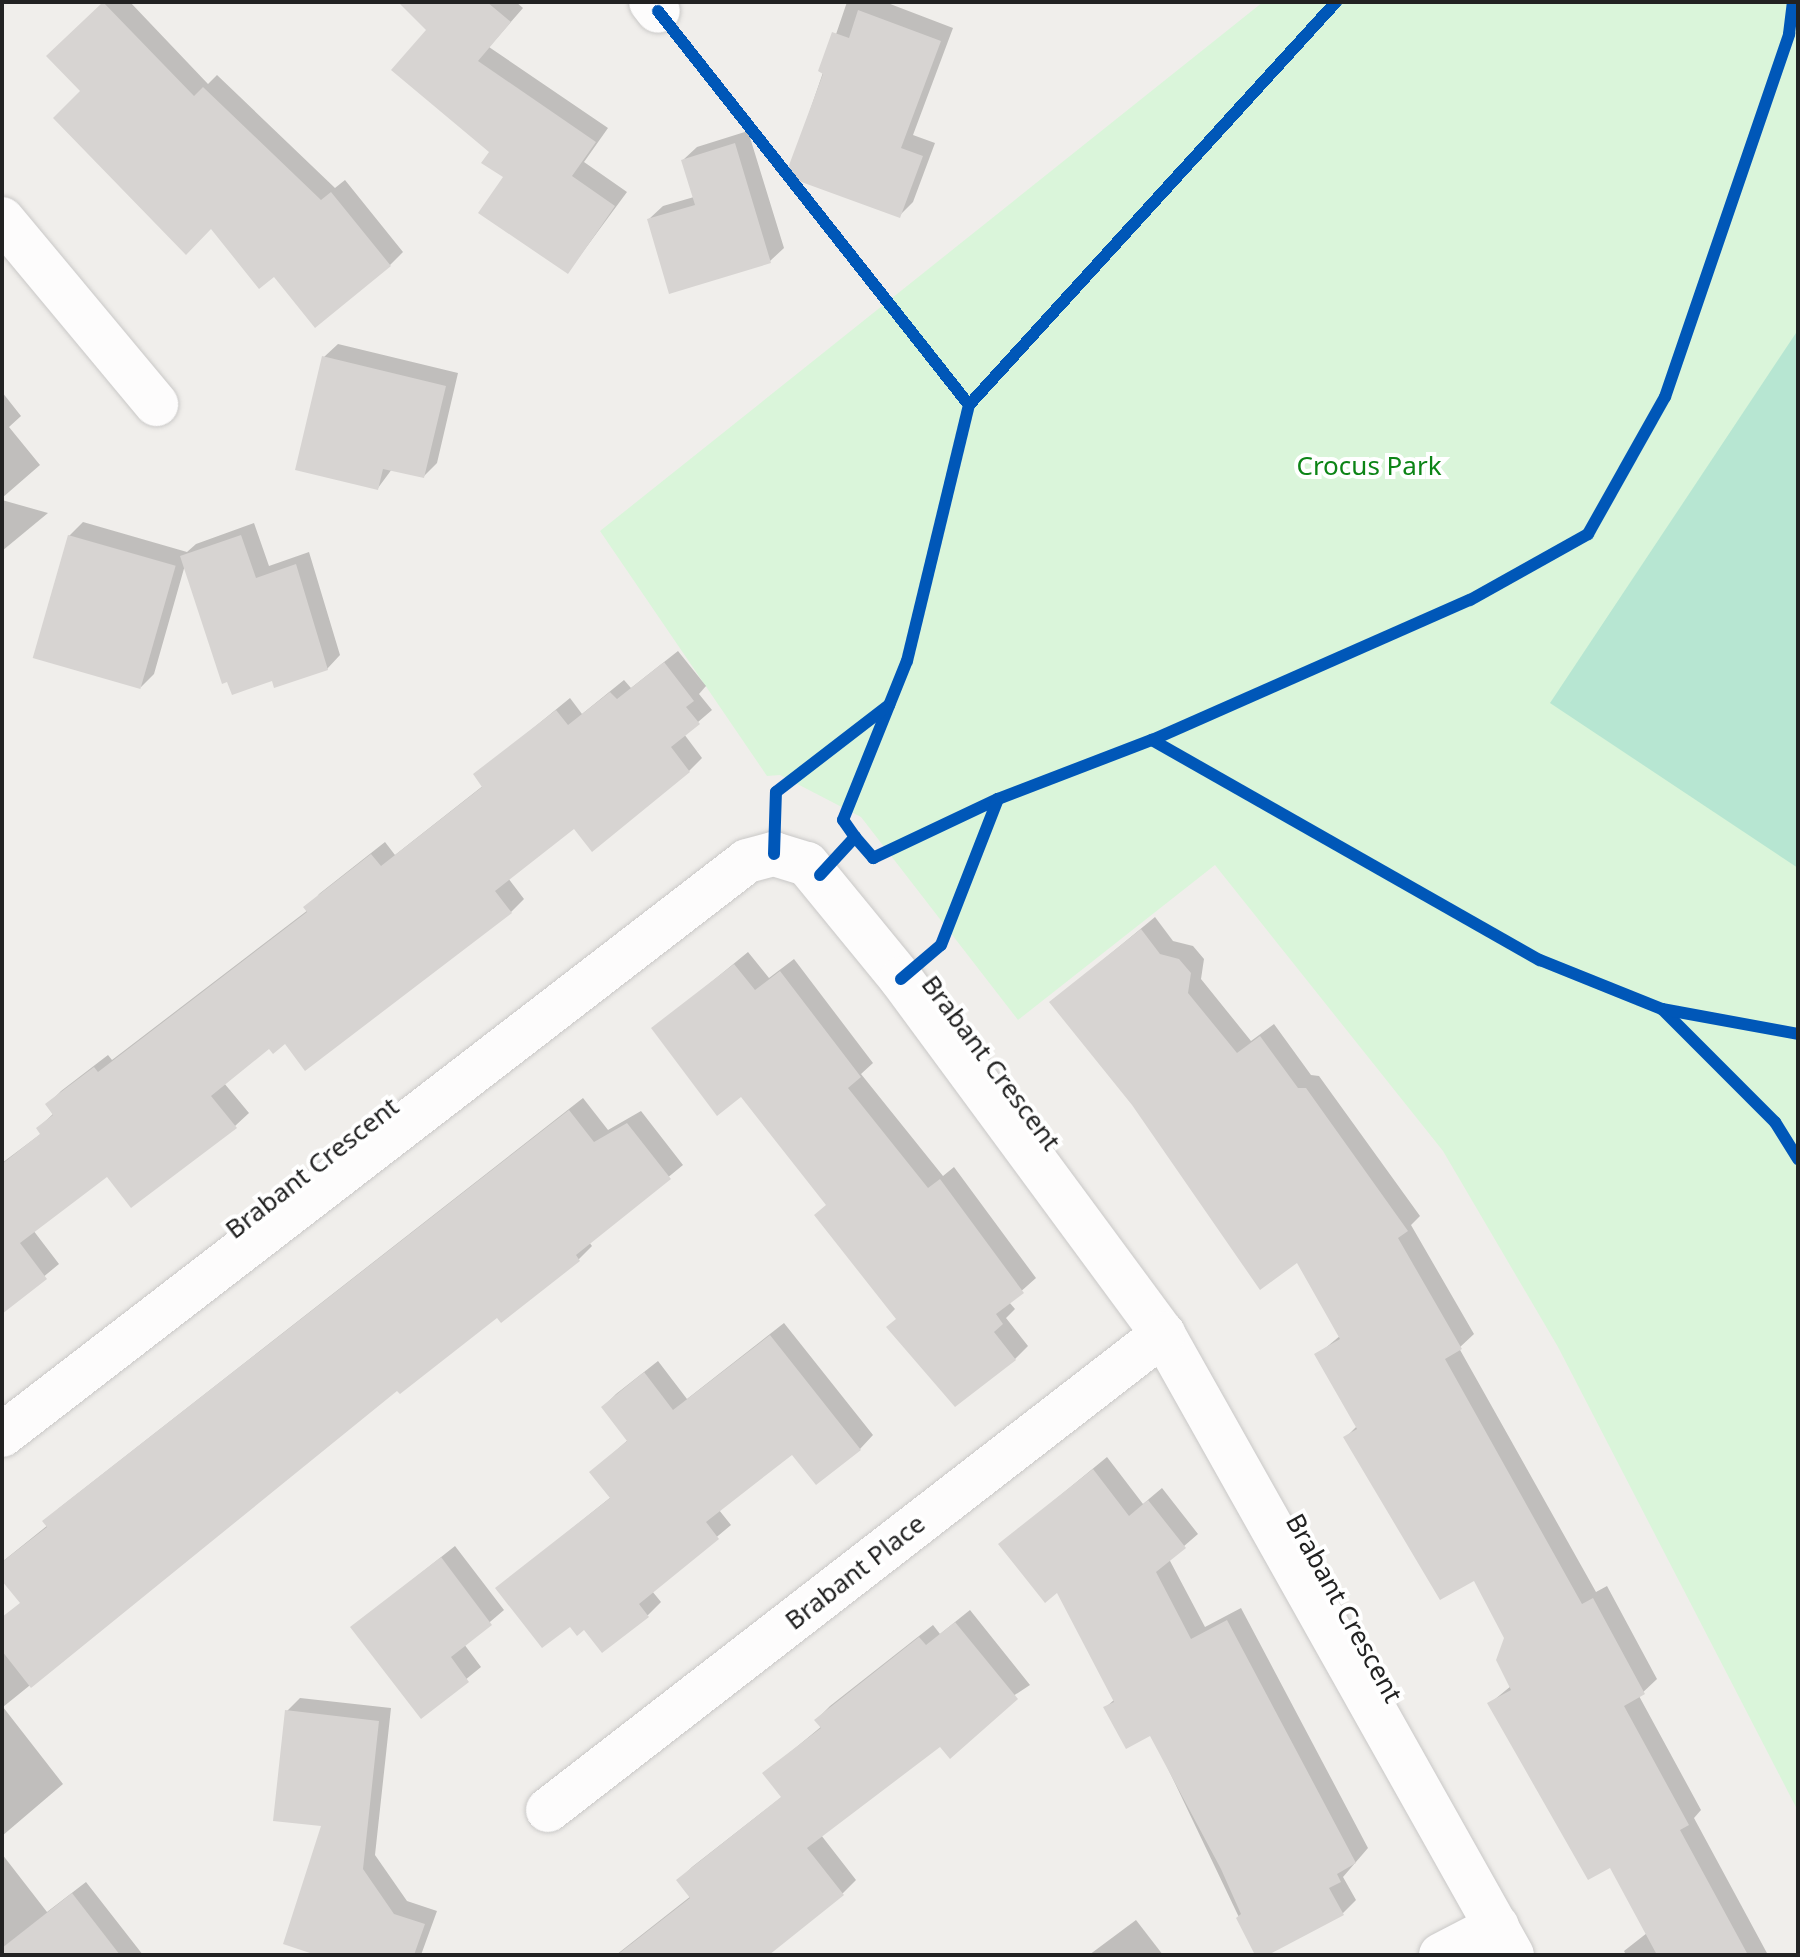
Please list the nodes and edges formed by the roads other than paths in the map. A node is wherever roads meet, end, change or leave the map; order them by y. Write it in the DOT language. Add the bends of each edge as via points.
graph roads {
  1 [pos="2,219"];
  2 [pos="156,404"];
  3 [pos="1163,1334"];
  4 [pos="2,1435"];
  5 [pos="548,1810"];
  6 [pos="1505,1940"];
  7 [pos="1441,1955"];
  1 -- 2 [label="street"];
  3 -- 4 [label="street, Brabant Crescent" via="820,875 774,854 747,861"];
  3 -- 5 [label="street, Brabant Place"];
  3 -- 6 [label="street, Brabant Crescent"];
  6 -- 7 [label="street"];
}
